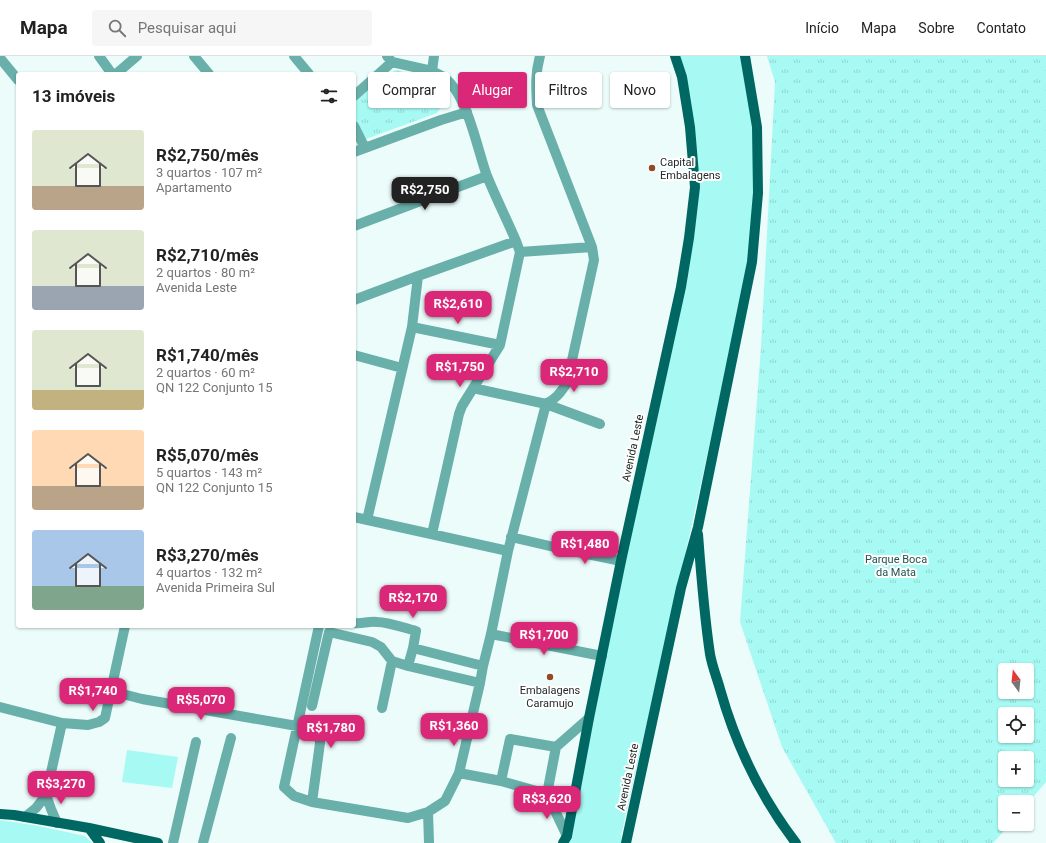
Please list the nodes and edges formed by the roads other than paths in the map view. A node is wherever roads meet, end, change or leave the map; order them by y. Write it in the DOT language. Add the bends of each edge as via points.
graph roads {
  1 [pos="99,56"];
  2 [pos="194,56"];
  3 [pos="294,56"];
  4 [pos="434,56"];
  5 [pos="540,56"];
  6 [pos="675,56"];
  7 [pos="745,56"];
  8 [pos="135,57"];
  9 [pos="0,58"];
  10 [pos="389,59"];
  11 [pos="432,70"];
  12 [pos="111,72"];
  13 [pos="118,72"];
  14 [pos="208,72"];
  15 [pos="307,72"];
  16 [pos="16,78"];
  17 [pos="356,94"];
  18 [pos="467,112"];
  19 [pos="356,130"];
  20 [pos="365,148"];
  21 [pos="356,151"];
  22 [pos="488,176"];
  23 [pos="356,225"];
  24 [pos="516,241"];
  25 [pos="592,247"];
  26 [pos="520,252"];
  27 [pos="418,276"];
  28 [pos="356,299"];
  29 [pos="412,327"];
  30 [pos="500,346"];
  31 [pos="356,356"];
  32 [pos="402,368"];
  33 [pos="473,388"];
  34 [pos="546,404"];
  35 [pos="600,424"];
  36 [pos="356,517"];
  37 [pos="367,520"];
  38 [pos="698,527"];
  39 [pos="432,534"];
  40 [pos="511,537"];
  41 [pos="508,551"];
  42 [pos="621,561"];
  43 [pos="356,624"];
  44 [pos="125,628"];
  45 [pos="319,628"];
  46 [pos="491,634"];
  47 [pos="413,648"];
  48 [pos="602,656"];
  49 [pos="392,661"];
  50 [pos="408,666"];
  51 [pos="483,666"];
  52 [pos="480,683"];
  53 [pos="111,691"];
  54 [pos="312,706"];
  55 [pos="0,707"];
  56 [pos="382,708"];
  57 [pos="589,718"];
  58 [pos="62,723"];
  59 [pos="297,726"];
  60 [pos="231,738"];
  61 [pos="196,742"];
  62 [pos="556,747"];
  63 [pos="459,773"];
  64 [pos="501,781"];
  65 [pos="547,794"];
  66 [pos="46,795"];
  67 [pos="312,802"];
  68 [pos="428,812"];
  69 [pos="0,814"];
  70 [pos="25,817"];
  71 [pos="58,823"];
  72 [pos="89,828"];
  73 [pos="565,840"];
  74 [pos="100,843"];
  75 [pos="158,843"];
  76 [pos="173,843"];
  77 [pos="203,843"];
  78 [pos="429,843"];
  79 [pos="626,843"];
  80 [pos="796,843"];
  1 -- 12 [label="street"];
  2 -- 14 [label="street"];
  3 -- 15 [label="street"];
  4 -- 11 [label="street"];
  5 -- 25 [label="street" via="535,82 537,105"];
  6 -- 42 [label="main road, Avenida Leste" via="682,77 690,127 695,187 681,288"];
  7 -- 38 [label="main road, Avenida Leste" via="757,127 758,193 752,262"];
  8 -- 13 [label="street"];
  9 -- 16 [label="street"];
  10 -- 11 [label="street"];
  10 -- 17 [label="street"];
  11 -- 18 [label="street" via="453,86"];
  18 -- 20 [label="street"];
  18 -- 22 [label="street"];
  19 -- 20 [label="street"];
  20 -- 21 [label="street"];
  22 -- 23 [label="street"];
  22 -- 24 [label="street"];
  24 -- 26 [label="street"];
  24 -- 27 [label="street"];
  25 -- 26 [label="street"];
  25 -- 34 [label="street" via="594,260 567,383 553,400"];
  26 -- 30 [label="street"];
  27 -- 28 [label="street"];
  27 -- 29 [label="street"];
  29 -- 30 [label="street"];
  29 -- 32 [label="street"];
  30 -- 33 [label="street"];
  31 -- 32 [label="street"];
  32 -- 37 [label="street"];
  33 -- 34 [label="street"];
  33 -- 39 [label="street" via="459,414"];
  34 -- 35 [label="street"];
  34 -- 40 [label="street"];
  36 -- 37 [label="street"];
  37 -- 39 [label="street"];
  38 -- 79 [label="main road, Avenida Leste" via="681,588"];
  38 -- 80 [label="main road" via="702,592 710,656 726,711 754,779 781,824"];
  39 -- 41 [label="street"];
  40 -- 41 [label="street"];
  40 -- 42 [label="street"];
  41 -- 46 [label="street"];
  42 -- 48 [label="main road, Avenida Leste"];
  43 -- 47 [label="street" via="379,622 416,631"];
  44 -- 53 [label="street"];
  45 -- 59 [label="street"];
  46 -- 48 [label="street"];
  46 -- 51 [label="street"];
  47 -- 50 [label="street"];
  47 -- 51 [label="street"];
  48 -- 57 [label="main road, Avenida Leste"];
  49 -- 50 [label="street"];
  49 -- 54 [label="street" via="381,647 372,642 329,632"];
  49 -- 56 [label="street"];
  50 -- 52 [label="street"];
  51 -- 52 [label="street"];
  52 -- 63 [label="street"];
  53 -- 58 [label="street" via="105,718 99,722 88,725"];
  53 -- 59 [label="street"];
  55 -- 58 [label="street"];
  57 -- 62 [label="street"];
  57 -- 73 [label="main road, Avenida Leste"];
  58 -- 66 [label="street"];
  59 -- 67 [label="street" via="313,729 319,734"];
  59 -- 67 [label="street" via="284,787 294,796"];
  60 -- 77 [label="street"];
  61 -- 76 [label="street"];
  62 -- 64 [label="street" via="510,739"];
  62 -- 65 [label="street"];
  63 -- 64 [label="street"];
  63 -- 68 [label="street" via="445,801"];
  64 -- 65 [label="street"];
  65 -- 73 [label="street"];
  66 -- 70 [label="street"];
  66 -- 71 [label="street"];
  67 -- 68 [label="street" via="408,818"];
  68 -- 78 [label="street"];
  69 -- 70 [label="main road"];
  70 -- 71 [label="main road"];
  71 -- 72 [label="main road"];
  72 -- 74 [label="main road"];
  72 -- 75 [label="main road"];
}
